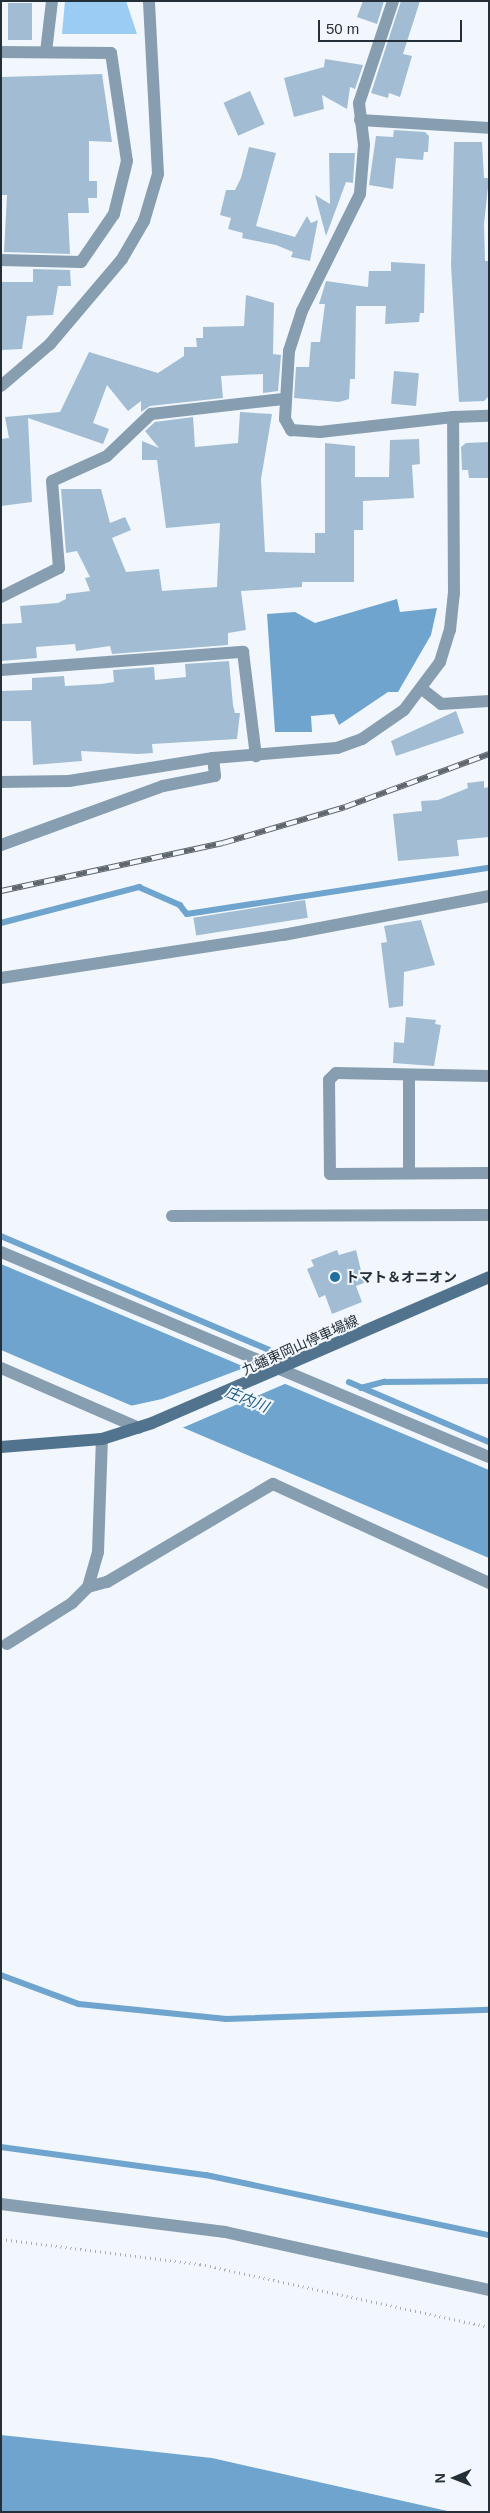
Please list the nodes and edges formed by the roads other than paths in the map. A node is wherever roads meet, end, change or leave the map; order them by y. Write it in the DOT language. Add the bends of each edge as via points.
graph roads {
  1 [pos="52,1"];
  2 [pos="149,1"];
  3 [pos="393,1"];
  4 [pos="1,52"];
  5 [pos="46,52"];
  6 [pos="360,120"];
  7 [pos="489,128"];
  8 [pos="1,260"];
  9 [pos="1,386"];
  10 [pos="283,399"];
  11 [pos="489,416"];
  12 [pos="453,417"];
  13 [pos="1,597"];
  14 [pos="1,670"];
  15 [pos="422,689"];
  16 [pos="489,701"];
  17 [pos="256,756"];
  18 [pos="213,758"];
  19 [pos="1,782"];
  20 [pos="1,845"];
  21 [pos="489,896"];
  22 [pos="1,978"];
  23 [pos="489,1076"];
  24 [pos="409,1077"];
  25 [pos="409,1173"];
  26 [pos="489,1173"];
  27 [pos="172,1216"];
  28 [pos="489,1216"];
  29 [pos="1,1252"];
  30 [pos="489,1277"];
  31 [pos="1,1368"];
  32 [pos="280,1370"];
  33 [pos="139,1428"];
  34 [pos="102,1439"];
  35 [pos="1,1447"];
  36 [pos="489,1457"];
  37 [pos="489,1583"];
  38 [pos="88,1587"];
  39 [pos="4,1646"];
  40 [pos="1,2204"];
  41 [pos="489,2290"];
  1 -- 5 [label="street"];
  2 -- 9 [label="street" via="158,174 144,221 122,259 50,344"];
  3 -- 6 [label="street" via="359,103"];
  4 -- 5 [label="street"];
  5 -- 8 [label="street" via="111,53 128,161 114,214 81,262"];
  6 -- 7 [label="street"];
  6 -- 10 [label="street" via="364,174 360,194 302,311 289,351"];
  10 -- 12 [label="street" via="290,430 356,429"];
  10 -- 13 [label="street" via="151,414 107,456 52,481 59,568"];
  11 -- 12 [label="street"];
  12 -- 15 [label="street" via="453,603 440,662"];
  14 -- 17 [label="street" via="243,652"];
  15 -- 16 [label="street" via="441,704"];
  15 -- 17 [label="street" via="384,726 362,740 338,748"];
  17 -- 18 [label="street"];
  18 -- 19 [label="street" via="69,781"];
  18 -- 20 [label="street" via="216,776 164,786"];
  21 -- 22 [label="street" via="282,935"];
  23 -- 24 [label="street"];
  24 -- 25 [label="street"];
  24 -- 25 [label="street" via="336,1073 329,1080 330,1174"];
  25 -- 26 [label="street"];
  27 -- 28 [label="street"];
  29 -- 32 [label="street"];
  30 -- 32 [label="main road, 九蟠東岡山停車場線"];
  31 -- 33 [label="street"];
  32 -- 33 [label="main road, 九蟠東岡山停車場線"];
  32 -- 36 [label="street"];
  33 -- 34 [label="main road, 九蟠東岡山停車場線"];
  34 -- 35 [label="main road, 九蟠東岡山停車場線"];
  34 -- 38 [label="street" via="98,1552"];
  37 -- 38 [label="street" via="273,1484 107,1582"];
  38 -- 39 [label="street" via="72,1603"];
  40 -- 41 [label="street" via="225,2232"];
}
